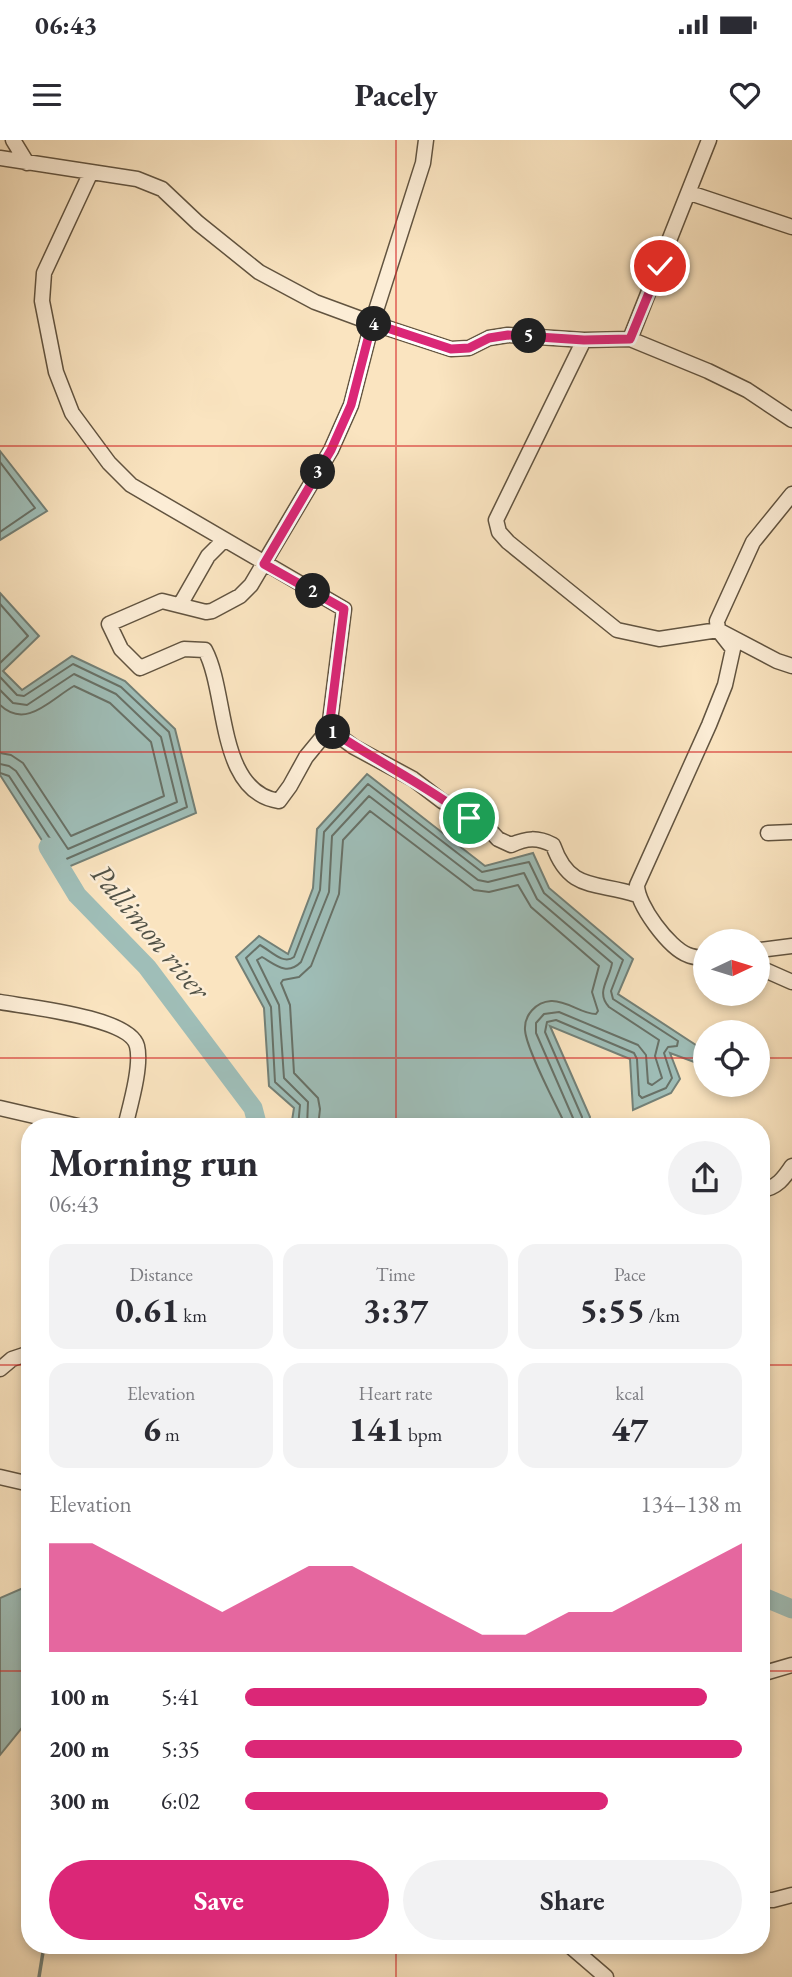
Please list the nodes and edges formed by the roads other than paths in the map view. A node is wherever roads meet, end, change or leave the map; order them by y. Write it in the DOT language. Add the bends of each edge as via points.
graph roads {
  1 [pos="13,140"];
  2 [pos="426,140"];
  3 [pos="709,140"];
  4 [pos="0,158"];
  5 [pos="27,163"];
  6 [pos="91,172"];
  7 [pos="690,193"];
  8 [pos="792,227"];
  9 [pos="372,323"];
  10 [pos="630,339"];
  11 [pos="584,340"];
  12 [pos="792,419"];
  13 [pos="792,494"];
  14 [pos="224,540"];
  15 [pos="264,564"];
  16 [pos="180,605"];
  17 [pos="718,631"];
  18 [pos="792,666"];
  19 [pos="329,729"];
  20 [pos="792,832"];
  21 [pos="768,833"];
  22 [pos="636,895"];
  23 [pos="792,946"];
  24 [pos="770,949"];
  25 [pos="693,956"];
  26 [pos="770,972"];
  27 [pos="792,982"];
  28 [pos="0,1002"];
  29 [pos="0,1108"];
  30 [pos="31,1118"];
  31 [pos="127,1118"];
  32 [pos="792,1166"];
  33 [pos="770,1188"];
  34 [pos="21,1356"];
  35 [pos="0,1369"];
  36 [pos="0,1477"];
  37 [pos="21,1482"];
  38 [pos="792,1665"];
  39 [pos="770,1671"];
  40 [pos="792,1895"];
  41 [pos="770,1900"];
  42 [pos="579,1954"];
  43 [pos="606,1977"];
  1 -- 5 [label="street"];
  2 -- 9 [label="street" via="423,163"];
  3 -- 7 [label="street"];
  4 -- 5 [label="street"];
  5 -- 6 [label="street"];
  6 -- 9 [label="street" via="137,179 162,190 259,272 314,302"];
  6 -- 14 [label="street" via="43,281 42,301 56,372 72,413 109,463 131,485"];
  7 -- 8 [label="street"];
  7 -- 10 [label="street"];
  9 -- 11 [label="street" via="451,349 508,335"];
  9 -- 15 [label="street" via="351,405 331,450"];
  10 -- 11 [label="street"];
  10 -- 12 [label="street" via="747,390"];
  11 -- 17 [label="street" via="496,520 499,531 617,630 659,639"];
  13 -- 17 [label="street" via="753,542 717,621"];
  14 -- 15 [label="street"];
  14 -- 16 [label="street" via="208,556"];
  15 -- 16 [label="street" via="245,592 212,611"];
  15 -- 19 [label="street" via="344,609"];
  16 -- 19 [label="street" via="156,601 109,624 121,649 140,668 184,649 205,650 217,682 227,738 242,779 251,788 279,801"];
  17 -- 18 [label="street"];
  17 -- 22 [label="street" via="733,649 724,685 636,885"];
  19 -- 22 [label="street" via="485,825 498,839 511,845 541,838 553,845 559,861 581,882"];
  20 -- 21 [label="street"];
  22 -- 25 [label="street" via="667,940"];
  23 -- 24 [label="street"];
  26 -- 27 [label="street"];
  28 -- 31 [label="street" via="100,1021 133,1037 138,1062"];
  29 -- 30 [label="street"];
  32 -- 33 [label="street"];
  34 -- 35 [label="street"];
  36 -- 37 [label="street"];
  38 -- 39 [label="street"];
  40 -- 41 [label="street"];
  42 -- 43 [label="street"];
}
